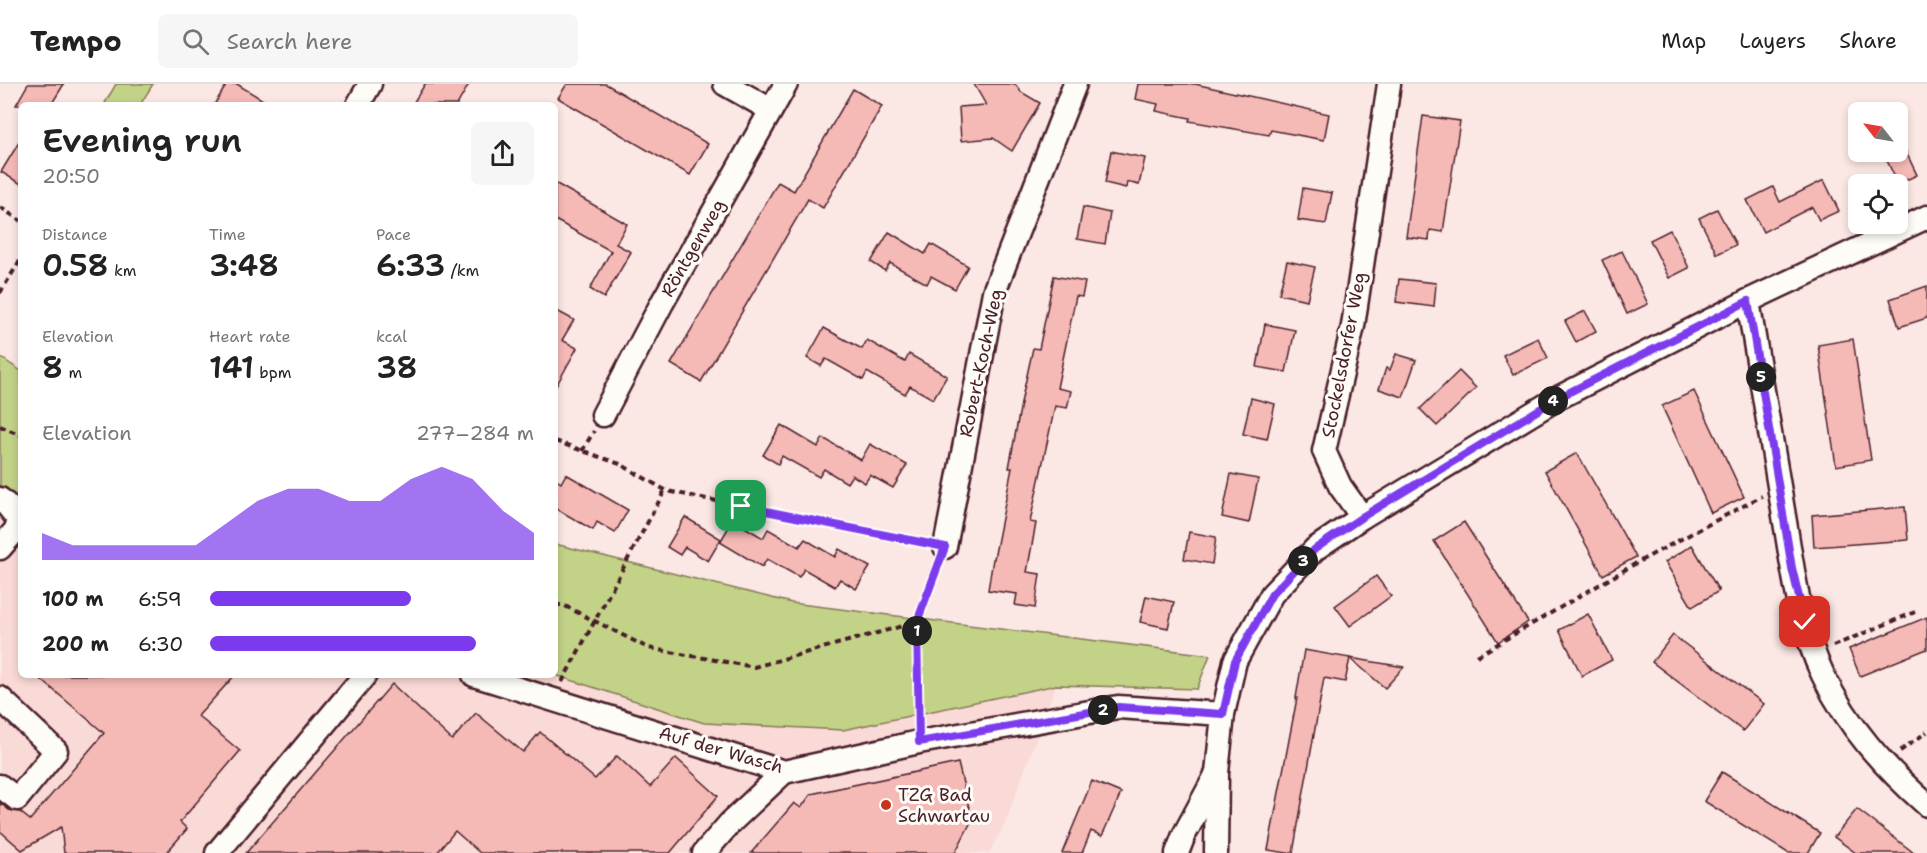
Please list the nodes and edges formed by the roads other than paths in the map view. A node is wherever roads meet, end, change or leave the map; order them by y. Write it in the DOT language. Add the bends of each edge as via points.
graph roads {
  1 [pos="370,84"];
  2 [pos="725,84"];
  3 [pos="786,84"];
  4 [pos="1075,84"];
  5 [pos="1386,84"];
  6 [pos="360,102"];
  7 [pos="771,110"];
  8 [pos="1927,217"];
  9 [pos="1748,301"];
  10 [pos="603,415"];
  11 [pos="0,499"];
  12 [pos="1362,517"];
  13 [pos="18,520"];
  14 [pos="18,527"];
  15 [pos="945,547"];
  16 [pos="0,548"];
  17 [pos="363,678"];
  18 [pos="484,678"];
  19 [pos="0,698"];
  20 [pos="1223,714"];
  21 [pos="784,772"];
  22 [pos="1217,773"];
  23 [pos="0,786"];
  24 [pos="1927,805"];
  25 [pos="217,853"];
  26 [pos="704,853"];
  27 [pos="1177,853"];
  28 [pos="1216,853"];
  1 -- 6 [label="street"];
  2 -- 7 [label="street"];
  3 -- 7 [label="street, Röntgenweg"];
  4 -- 15 [label="street, Robert-Koch-Weg" via="994,291"];
  5 -- 12 [label="street, Stockelsdorfer Weg" via="1353,326 1324,451 1340,486"];
  7 -- 10 [label="street, Röntgenweg"];
  8 -- 9 [label="street"];
  9 -- 12 [label="street" via="1558,398"];
  9 -- 24 [label="street" via="1792,568 1814,654 1823,676 1869,749"];
  11 -- 13 [label="street"];
  12 -- 20 [label="street" via="1315,549 1272,594 1235,661"];
  14 -- 16 [label="street"];
  17 -- 25 [label="street"];
  18 -- 21 [label="street, Auf der Wasch"];
  19 -- 23 [label="street" via="56,751 17,800"];
  20 -- 21 [label="street, Auf der Wasch" via="1118,707 919,742"];
  20 -- 22 [label="street"];
  21 -- 26 [label="street"];
  22 -- 27 [label="street"];
  22 -- 28 [label="street"];
}
